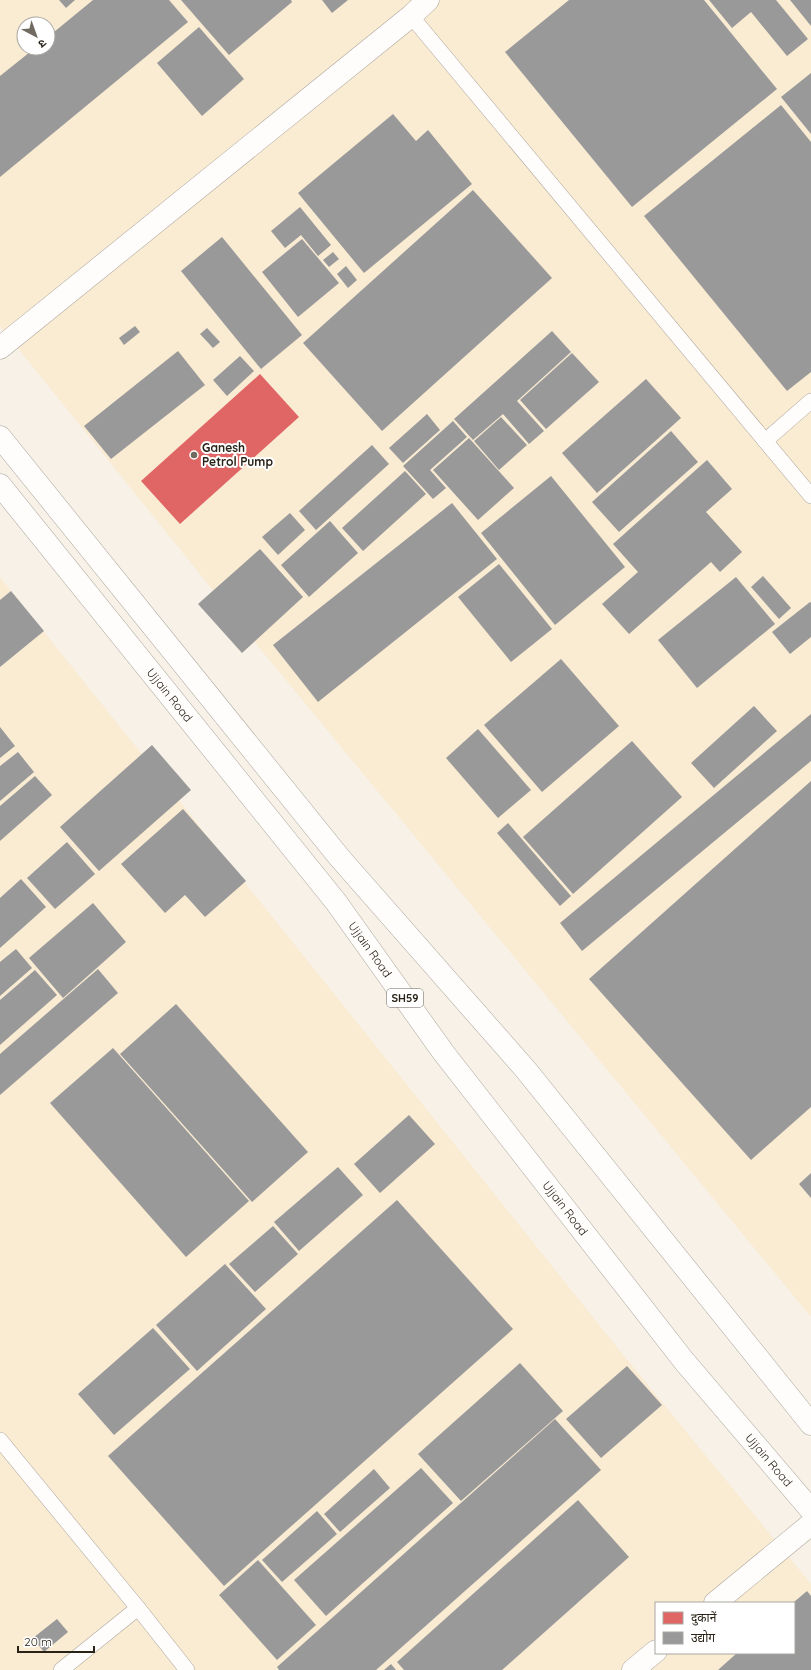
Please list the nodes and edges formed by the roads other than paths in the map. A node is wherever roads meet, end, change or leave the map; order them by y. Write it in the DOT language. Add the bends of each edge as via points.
graph roads {
  1 [pos="428,0"];
  2 [pos="411,16"];
  3 [pos="0,348"];
  4 [pos="811,402"];
  5 [pos="0,437"];
  6 [pos="765,441"];
  7 [pos="0,486"];
  8 [pos="811,496"];
  9 [pos="811,1424"];
  10 [pos="0,1440"];
  11 [pos="811,1510"];
  12 [pos="811,1524"];
  13 [pos="716,1602"];
  14 [pos="138,1608"];
  15 [pos="655,1652"];
  16 [pos="61,1670"];
  17 [pos="187,1670"];
  18 [pos="633,1670"];
  1 -- 2 [label="main road"];
  2 -- 3 [label="main road"];
  2 -- 6 [label="lane"];
  4 -- 6 [label="lane"];
  5 -- 9 [label="main road" via="339,857 526,1070"];
  6 -- 8 [label="lane"];
  7 -- 11 [label="main road, Ujjain Road / SH59" via="336,902 443,1052 684,1361"];
  10 -- 14 [label="lane"];
  12 -- 13 [label="main road"];
  14 -- 16 [label="lane"];
  14 -- 17 [label="lane"];
  15 -- 18 [label="main road"];
}
